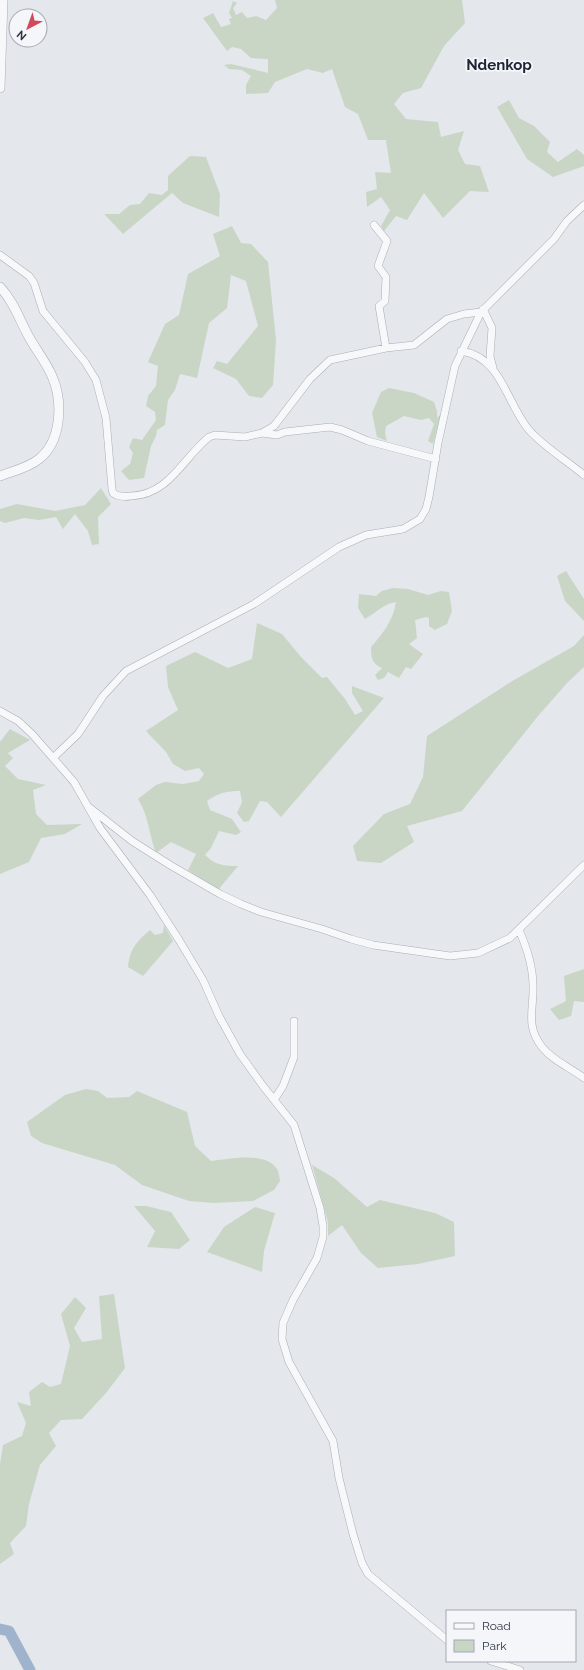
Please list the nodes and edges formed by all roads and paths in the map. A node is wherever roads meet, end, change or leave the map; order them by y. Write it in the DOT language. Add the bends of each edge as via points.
graph roads {
  1 [pos="3,0"];
  2 [pos="0,88"];
  3 [pos="584,205"];
  4 [pos="374,224"];
  5 [pos="0,254"];
  6 [pos="0,286"];
  7 [pos="482,311"];
  8 [pos="386,348"];
  9 [pos="461,351"];
  10 [pos="493,368"];
  11 [pos="262,433"];
  12 [pos="436,460"];
  13 [pos="584,475"];
  14 [pos="0,476"];
  15 [pos="0,711"];
  16 [pos="54,757"];
  17 [pos="88,806"];
  18 [pos="584,865"];
  19 [pos="519,930"];
  20 [pos="294,1021"];
  21 [pos="584,1078"];
  22 [pos="274,1100"];
  23 [pos="446,1639"];
  24 [pos="494,1662"];
  25 [pos="520,1670"];
  1 -- 2 [label="street"];
  3 -- 7 [label="street"];
  4 -- 8 [label="street" via="387,241 378,266 387,282 385,301 379,306"];
  5 -- 11 [label="street" via="29,276 34,283 42,311 85,362 96,380 106,418 112,489 116,495 137,496 158,488 176,474 209,437 245,437"];
  6 -- 14 [label="street" via="52,376 59,401 56,429 47,450 34,462"];
  7 -- 8 [label="street" via="447,319 414,345"];
  7 -- 9 [label="street"];
  7 -- 10 [label="street" via="492,328 490,351"];
  8 -- 11 [label="street" via="330,360 310,379 279,422"];
  9 -- 10 [label="street" via="476,356"];
  9 -- 12 [label="street" via="455,366"];
  10 -- 13 [label="street" via="529,430"];
  11 -- 12 [label="street" via="277,435 294,430 330,427 368,441"];
  12 -- 16 [label="street" via="426,509 414,524 403,530 366,535 339,547 254,604 126,670 103,696 78,734"];
  15 -- 16 [label="street" via="18,721"];
  16 -- 17 [label="street" via="74,782"];
  17 -- 19 [label="street" via="152,854 220,894 262,912 322,928 351,940 389,948 457,956 478,953 496,946"];
  17 -- 22 [label="street" via="100,828 161,910 203,980 237,1048"];
  18 -- 19 [label="street"];
  19 -- 21 [label="street" via="531,966 534,987 530,1014 537,1038 548,1054"];
  20 -- 22 [label="street" via="294,1057 283,1086"];
  22 -- 23 [label="street" via="294,1125 320,1208 323,1226 322,1245 317,1258 283,1323 284,1348 333,1440 339,1478 353,1534 368,1574"];
  24 -- 25 [label="street"];
}
